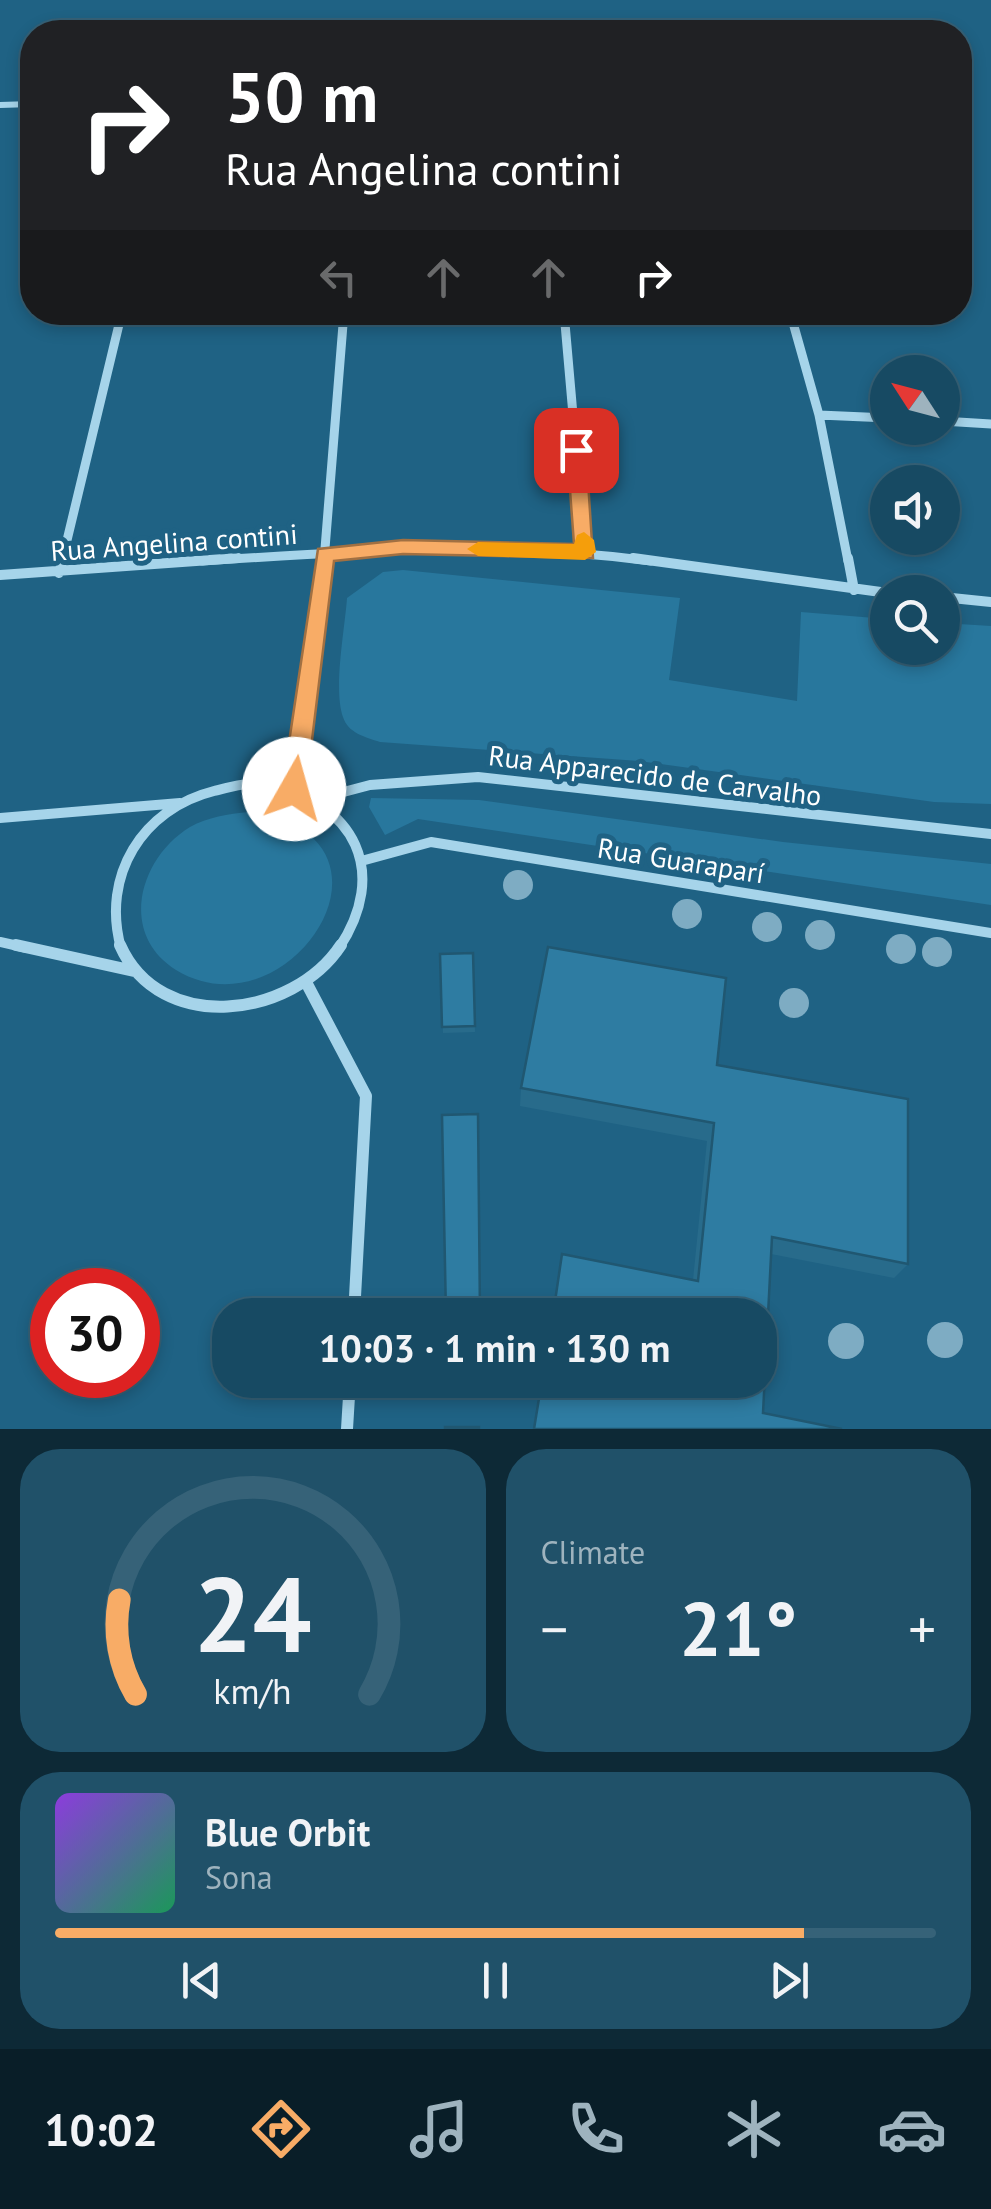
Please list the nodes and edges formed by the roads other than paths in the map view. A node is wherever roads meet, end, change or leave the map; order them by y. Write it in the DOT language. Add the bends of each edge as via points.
graph roads {
  1 [pos="119,325"];
  2 [pos="343,325"];
  3 [pos="565,325"];
  4 [pos="794,325"];
  5 [pos="819,415"];
  6 [pos="870,417"];
  7 [pos="960,422"];
  8 [pos="991,424"];
  9 [pos="585,552"];
  10 [pos="325,554"];
  11 [pos="59,574"];
  12 [pos="0,576"];
  13 [pos="854,590"];
  14 [pos="870,591"];
  15 [pos="960,599"];
  16 [pos="991,602"];
  17 [pos="294,789"];
  18 [pos="317,799"];
  19 [pos="181,803"];
  20 [pos="0,818"];
  21 [pos="991,834"];
  22 [pos="365,860"];
  23 [pos="991,933"];
  24 [pos="0,942"];
  25 [pos="134,971"];
  26 [pos="307,984"];
  27 [pos="355,1298"];
  28 [pos="349,1398"];
  29 [pos="347,1429"];
  1 -- 11 [label="street"];
  2 -- 10 [label="street"];
  3 -- 9 [label="street"];
  4 -- 5 [label="street"];
  5 -- 6 [label="street"];
  5 -- 13 [label="street"];
  7 -- 8 [label="street"];
  9 -- 10 [label="street, Rua Angelina contini" via="403,547"];
  9 -- 13 [label="street, Rua Angelina contini"];
  10 -- 11 [label="street, Rua Angelina contini"];
  10 -- 17 [label="street"];
  11 -- 12 [label="street, Rua Angelina contini"];
  13 -- 14 [label="street, Rua Angelina contini"];
  15 -- 16 [label="street"];
  17 -- 18 [label="street"];
  17 -- 19 [label="street" via="237,785"];
  18 -- 21 [label="street, Rua Apparecido de Carvalho" via="367,782 454,775 602,786 746,810"];
  18 -- 22 [label="street" via="347,824"];
  19 -- 20 [label="street"];
  19 -- 25 [label="street" via="135,842 112,894 111,922"];
  22 -- 23 [label="street, Rua Guaraparí" via="431,842"];
  22 -- 26 [label="street" via="367,892 358,926"];
  24 -- 25 [label="street"];
  25 -- 26 [label="street" via="156,990 213,1008 277,998"];
  26 -- 27 [label="street" via="366,1096"];
  28 -- 29 [label="street"];
}
